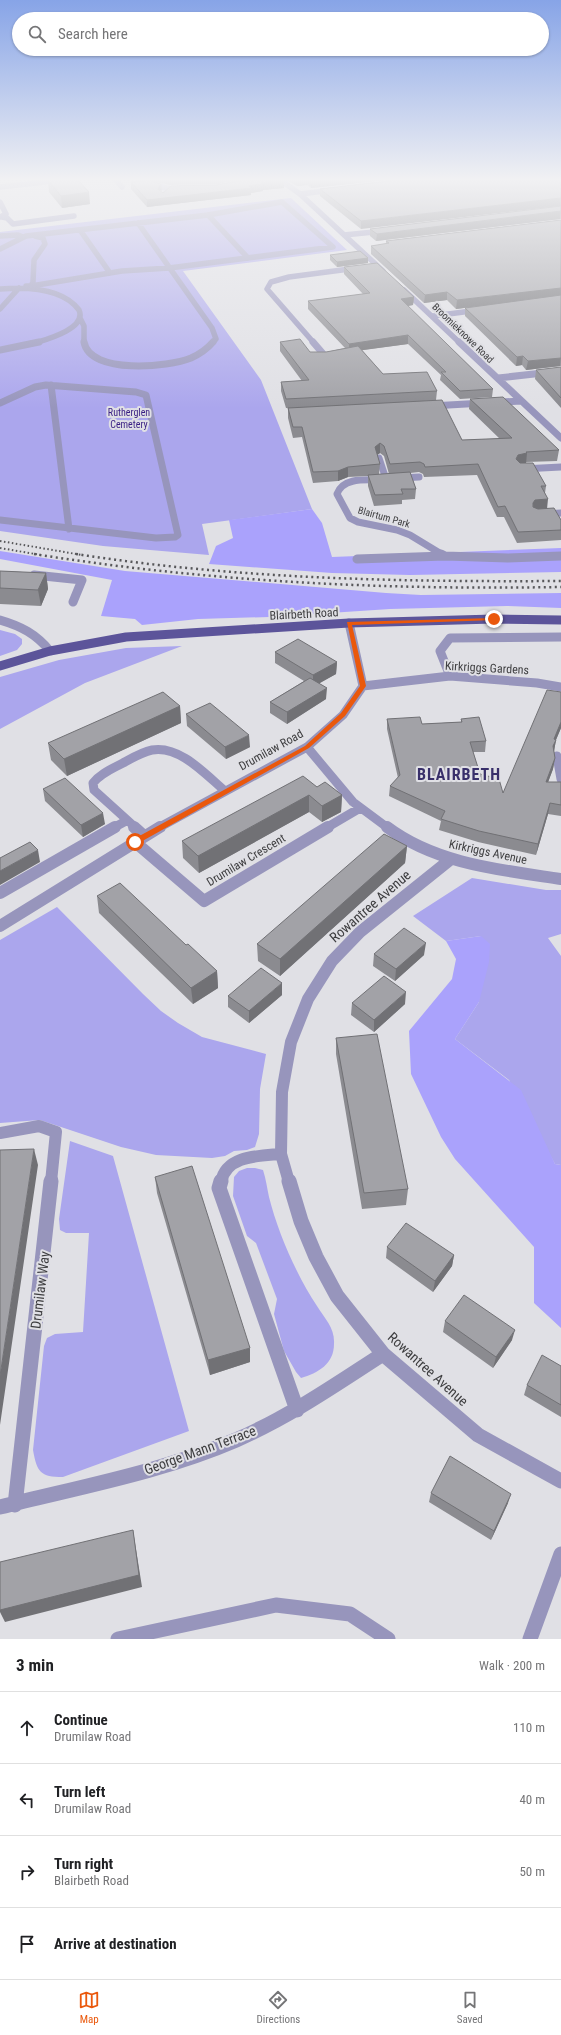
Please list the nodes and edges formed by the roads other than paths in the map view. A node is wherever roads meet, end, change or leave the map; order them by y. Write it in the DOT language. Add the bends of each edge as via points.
graph roads {
  1 [pos="37,255"];
  2 [pos="98,255"];
  3 [pos="160,255"];
  4 [pos="246,255"];
  5 [pos="269,255"];
  6 [pos="366,255"];
  7 [pos="248,258"];
  8 [pos="377,266"];
  9 [pos="369,267"];
  10 [pos="169,268"];
  11 [pos="362,268"];
  12 [pos="110,273"];
  13 [pos="388,276"];
  14 [pos="31,286"];
  15 [pos="399,286"];
  16 [pos="18,288"];
  17 [pos="3,289"];
  18 [pos="0,309"];
  19 [pos="486,309"];
  20 [pos="433,316"];
  21 [pos="80,318"];
  22 [pos="0,350"];
  23 [pos="326,356"];
  24 [pos="561,371"];
  25 [pos="498,378"];
  26 [pos="51,385"];
  27 [pos="521,401"];
  28 [pos="0,403"];
  29 [pos="420,406"];
  30 [pos="561,438"];
  31 [pos="379,458"];
  32 [pos="561,467"];
  33 [pos="520,469"];
  34 [pos="420,477"];
  35 [pos="386,479"];
  36 [pos="561,513"];
  37 [pos="536,515"];
  38 [pos="0,520"];
  39 [pos="69,529"];
  40 [pos="445,556"];
  41 [pos="561,556"];
  42 [pos="357,559"];
  43 [pos="22,574"];
  44 [pos="73,602"];
  45 [pos="0,620"];
  46 [pos="561,620"];
  47 [pos="348,623"];
  48 [pos="561,637"];
  49 [pos="50,651"];
  50 [pos="0,666"];
  51 [pos="450,676"];
  52 [pos="363,686"];
  53 [pos="561,687"];
  54 [pos="307,747"];
  55 [pos="557,756"];
  56 [pos="561,779"];
  57 [pos="225,791"];
  58 [pos="360,808"];
  59 [pos="126,821"];
  60 [pos="144,836"];
  61 [pos="135,842"];
  62 [pos="451,860"];
  63 [pos="561,879"];
  64 [pos="0,893"];
  65 [pos="0,926"];
  66 [pos="0,1133"];
  67 [pos="281,1154"];
  68 [pos="382,1354"];
  69 [pos="297,1410"];
  70 [pos="561,1481"];
  71 [pos="15,1505"];
  72 [pos="0,1507"];
  73 [pos="561,1554"];
  74 [pos="118,1639"];
  75 [pos="388,1639"];
  76 [pos="530,1639"];
  1 -- 14 [label="street" via="34,260"];
  2 -- 12 [label="street"];
  3 -- 10 [label="street"];
  4 -- 7 [label="street"];
  5 -- 7 [label="street"];
  6 -- 8 [label="street"];
  7 -- 10 [label="street"];
  8 -- 9 [label="street"];
  8 -- 13 [label="street"];
  10 -- 12 [label="street"];
  10 -- 21 [label="street" via="215,334 216,339 207,350 190,359 166,365 136,366 106,360 96,357 85,348 84,327"];
  11 -- 23 [label="street" via="289,277 271,282 267,289"];
  12 -- 14 [label="street"];
  14 -- 17 [label="street"];
  15 -- 20 [label="street, Broomieknowe Road"];
  16 -- 17 [label="street"];
  16 -- 18 [label="street"];
  16 -- 21 [label="street" via="44,291 67,299 76,306 81,314"];
  19 -- 20 [label="street"];
  20 -- 25 [label="street, Broomieknowe Road"];
  21 -- 22 [label="street" via="54,337"];
  24 -- 25 [label="street"];
  25 -- 27 [label="street, Broomieknowe Road"];
  26 -- 28 [label="street" via="35,387"];
  26 -- 39 [label="street"];
  26 -- 39 [label="street" via="146,395 178,535 175,538 156,538"];
  27 -- 29 [label="street"];
  27 -- 30 [label="street, Broomieknowe Road"];
  31 -- 35 [label="street"];
  32 -- 33 [label="street"];
  34 -- 35 [label="street, Blairtum Park"];
  35 -- 40 [label="street, Blairtum Park" via="348,482 340,486 337,494 346,513 358,522 410,535"];
  36 -- 37 [label="street"];
  38 -- 39 [label="street"];
  40 -- 41 [label="street"];
  40 -- 42 [label="street"];
  43 -- 44 [label="street" via="82,580"];
  45 -- 49 [label="street" via="25,627"];
  46 -- 47 [label="main road, Blairbeth Road"];
  47 -- 49 [label="main road, Blairbeth Road" via="126,637"];
  47 -- 52 [label="street"];
  48 -- 51 [label="street" via="450,638 440,650"];
  49 -- 50 [label="main road, Blairbeth Road"];
  51 -- 52 [label="street, Kirkriggs Gardens"];
  51 -- 53 [label="street, Kirkriggs Gardens"];
  52 -- 54 [label="street, Drumilaw Road" via="343,715"];
  54 -- 57 [label="street, Drumilaw Road"];
  54 -- 58 [label="street, Kirkriggs Avenue"];
  55 -- 56 [label="street"];
  57 -- 59 [label="street" via="174,752 163,749 150,751 99,776 93,783 94,790"];
  57 -- 60 [label="street, Drumilaw Road"];
  58 -- 61 [label="street, Drumilaw Crescent" via="204,901"];
  58 -- 62 [label="street, Kirkriggs Avenue" via="406,840"];
  59 -- 60 [label="street"];
  59 -- 64 [label="street"];
  60 -- 61 [label="street, Drumilaw Road"];
  61 -- 65 [label="street, Drumilaw Road"];
  62 -- 63 [label="street, Kirkriggs Avenue"];
  62 -- 67 [label="street, Rowantree Avenue" via="360,932 332,960 308,999 291,1042 282,1092"];
  66 -- 71 [label="street, Drumilaw Way" via="39,1126 56,1132"];
  67 -- 68 [label="street, Rowantree Avenue" via="301,1221 316,1257 337,1296"];
  67 -- 69 [label="street" via="248,1158 232,1163 223,1173 220,1188"];
  68 -- 69 [label="street, George Mann Terrace"];
  68 -- 70 [label="street, Rowantree Avenue" via="478,1435"];
  69 -- 71 [label="street, George Mann Terrace" via="236,1440 160,1467"];
  71 -- 72 [label="street, George Mann Terrace"];
  73 -- 76 [label="street"];
  74 -- 75 [label="street" via="276,1605 350,1614"];
}
